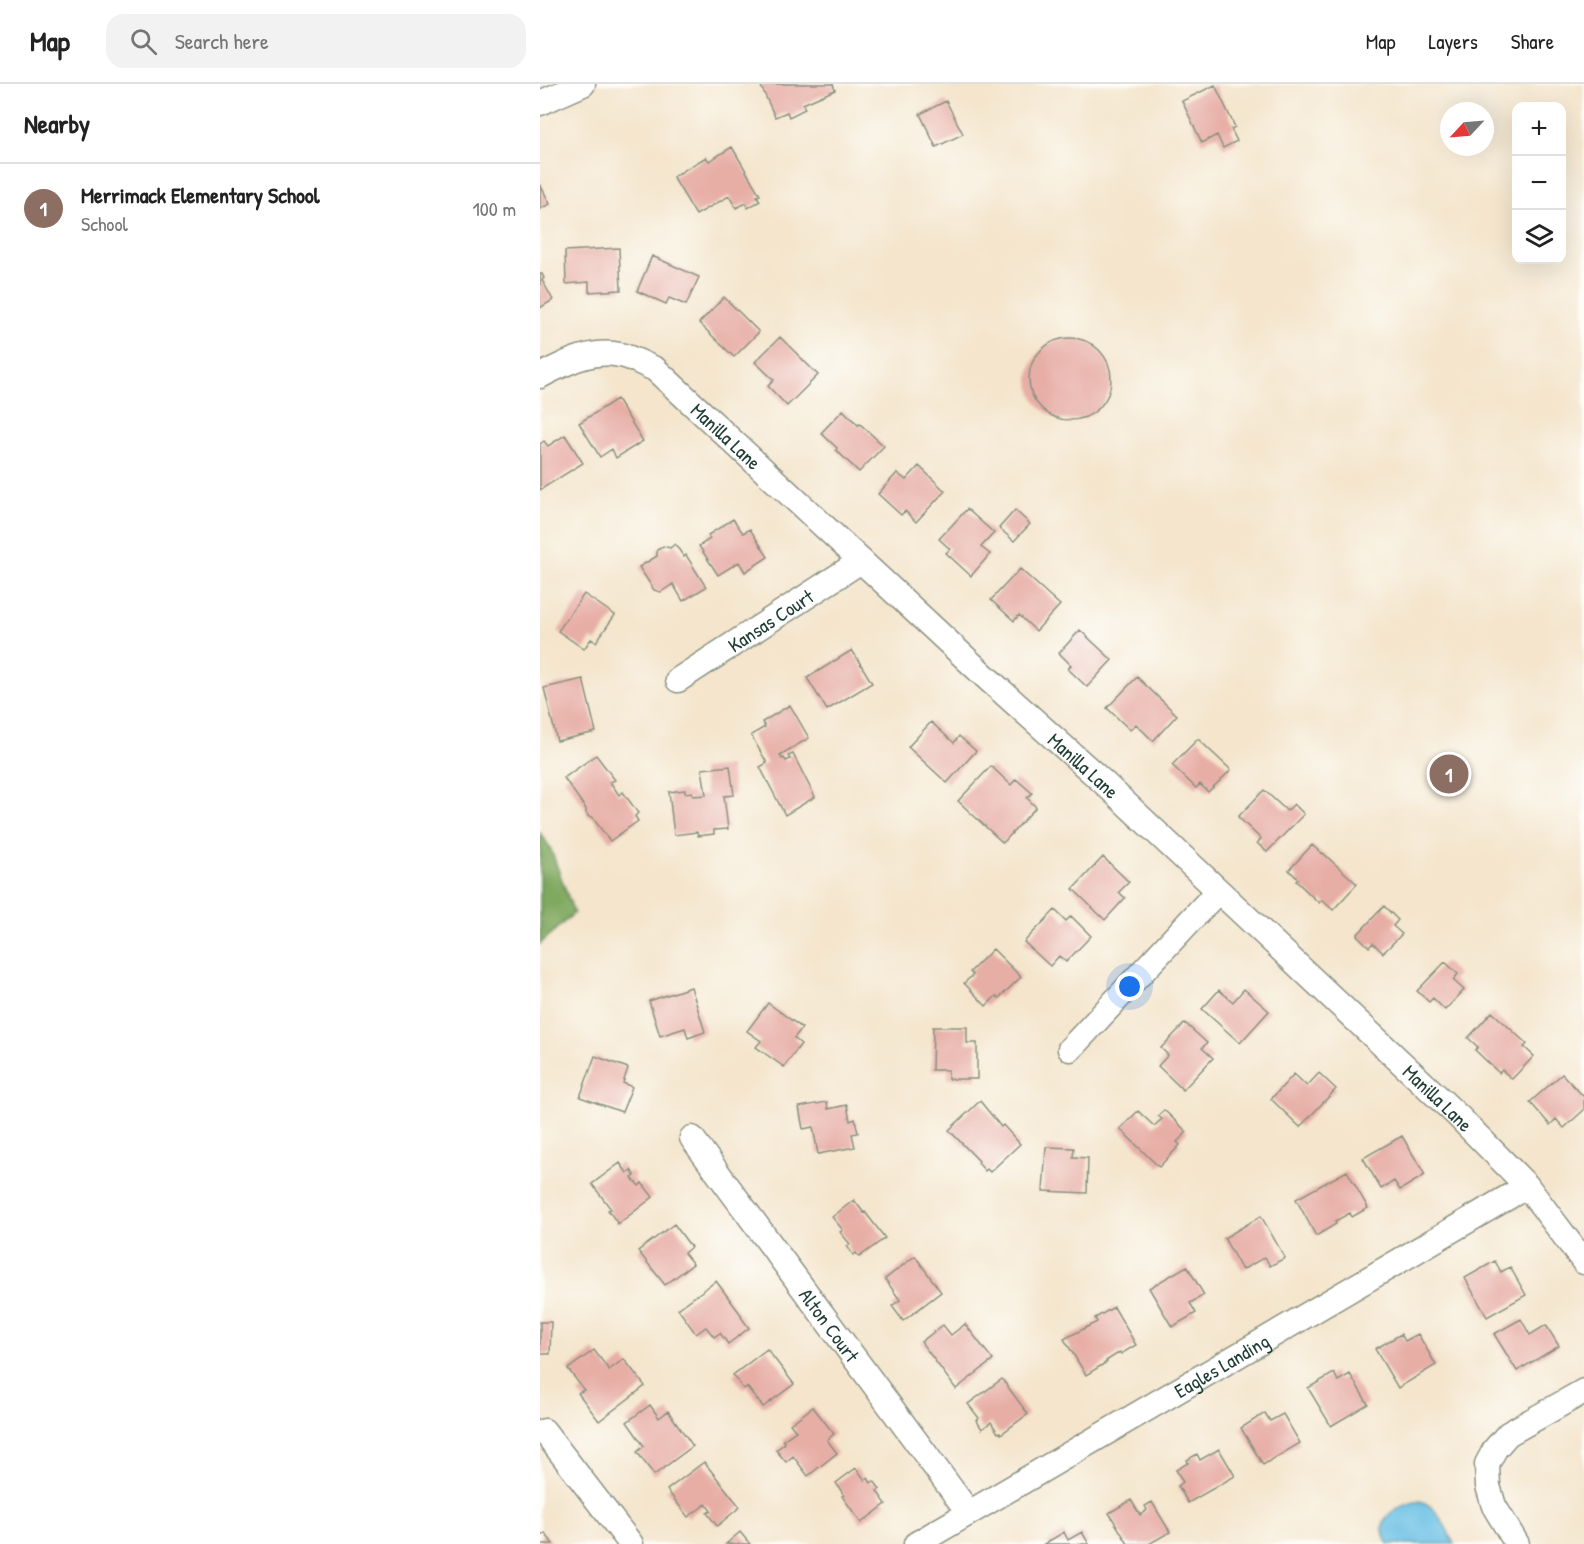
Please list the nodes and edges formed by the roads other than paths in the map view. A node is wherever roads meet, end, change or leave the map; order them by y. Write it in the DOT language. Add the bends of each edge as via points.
graph roads {
  1 [pos="583,84"];
  2 [pos="540,103"];
  3 [pos="540,376"];
  4 [pos="861,561"];
  5 [pos="678,680"];
  6 [pos="1218,891"];
  7 [pos="1070,1049"];
  8 [pos="692,1138"];
  9 [pos="1527,1186"];
  10 [pos="1584,1262"];
  11 [pos="1584,1390"];
  12 [pos="544,1431"];
  13 [pos="969,1513"];
  14 [pos="631,1544"];
  15 [pos="916,1544"];
  16 [pos="1517,1544"];
  1 -- 2 [label="street"];
  3 -- 4 [label="street, Manilla Lane" via="594,353 621,355 655,369"];
  4 -- 5 [label="street, Kansas Court"];
  4 -- 6 [label="street, Manilla Lane"];
  6 -- 7 [label="street"];
  6 -- 9 [label="street, Manilla Lane"];
  8 -- 13 [label="street, Alton Court"];
  9 -- 10 [label="street, Manilla Lane"];
  9 -- 13 [label="street, Eagles Landing"];
  11 -- 16 [label="street" via="1508,1434 1487,1464 1494,1506"];
  12 -- 14 [label="street"];
  13 -- 15 [label="street, Eagles Landing"];
}
